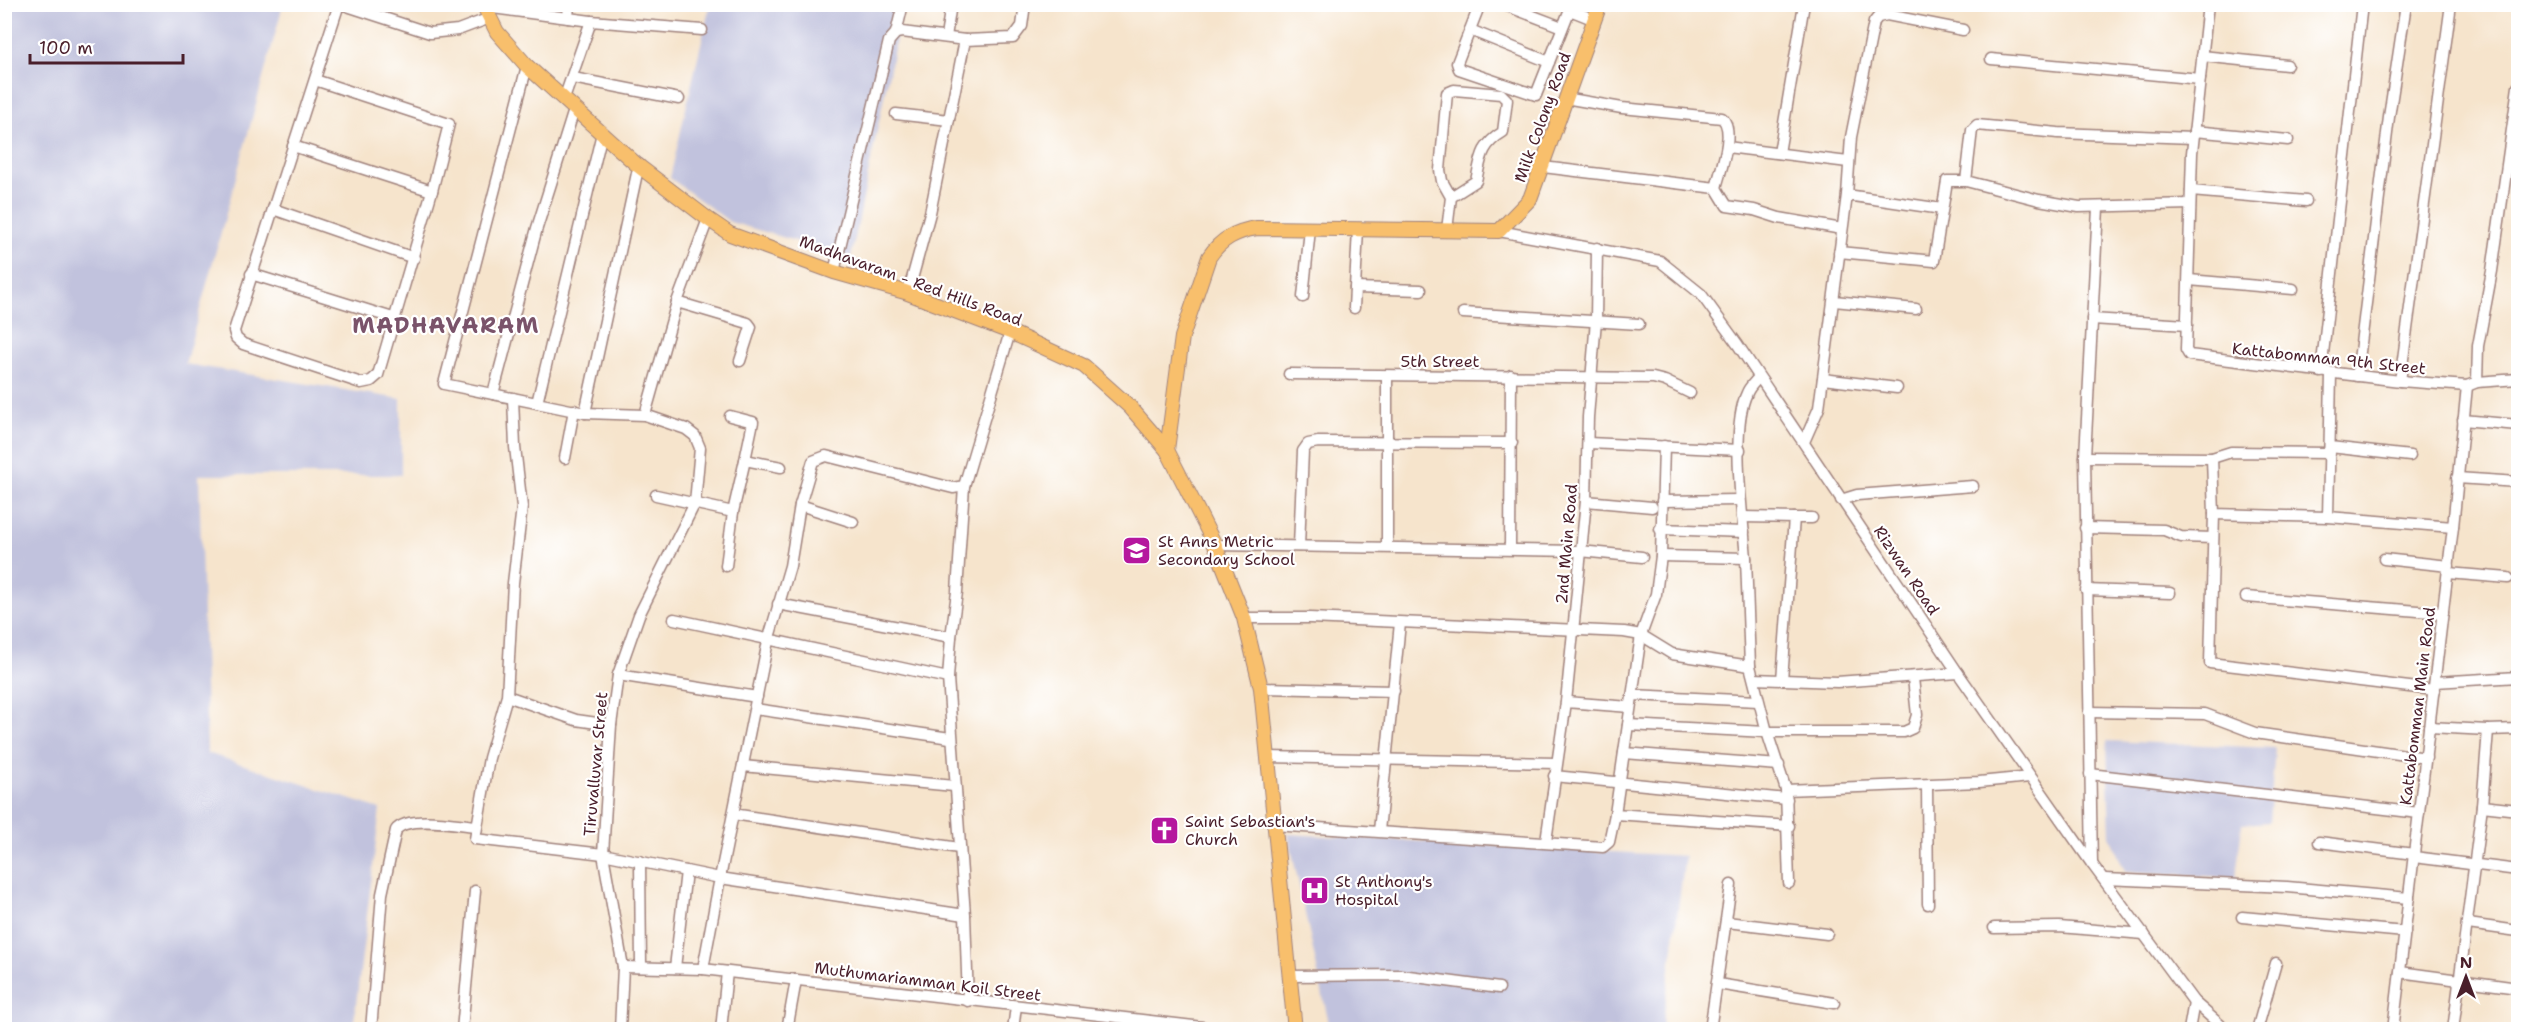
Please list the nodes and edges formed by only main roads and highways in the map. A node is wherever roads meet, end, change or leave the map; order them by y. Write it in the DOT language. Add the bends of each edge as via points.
graph roads {
  1 [pos="1600,4"];
  2 [pos="486,10"];
  3 [pos="1167,450"];
  4 [pos="1294,1004"];
  5 [pos="1295,1029"];
  6 [pos="1306,1029"];
  1 -- 3 [label="main road, Milk Colony Road" via="1530,199 1499,231 1246,229 1223,240 1209,257 1182,337"];
  2 -- 3 [label="main road, Madhavaram - Red Hills Road" via="497,32 569,105 730,234 834,272 905,292 1084,366 1130,407"];
  3 -- 4 [label="main road, Madhavaram - Red Hills Road" via="1215,545 1244,618 1261,688"];
  4 -- 5 [label="main road, Madhavaram - Red Hills Road"];
  4 -- 6 [label="main road, Madhavaram - Red Hills Road"];
}
